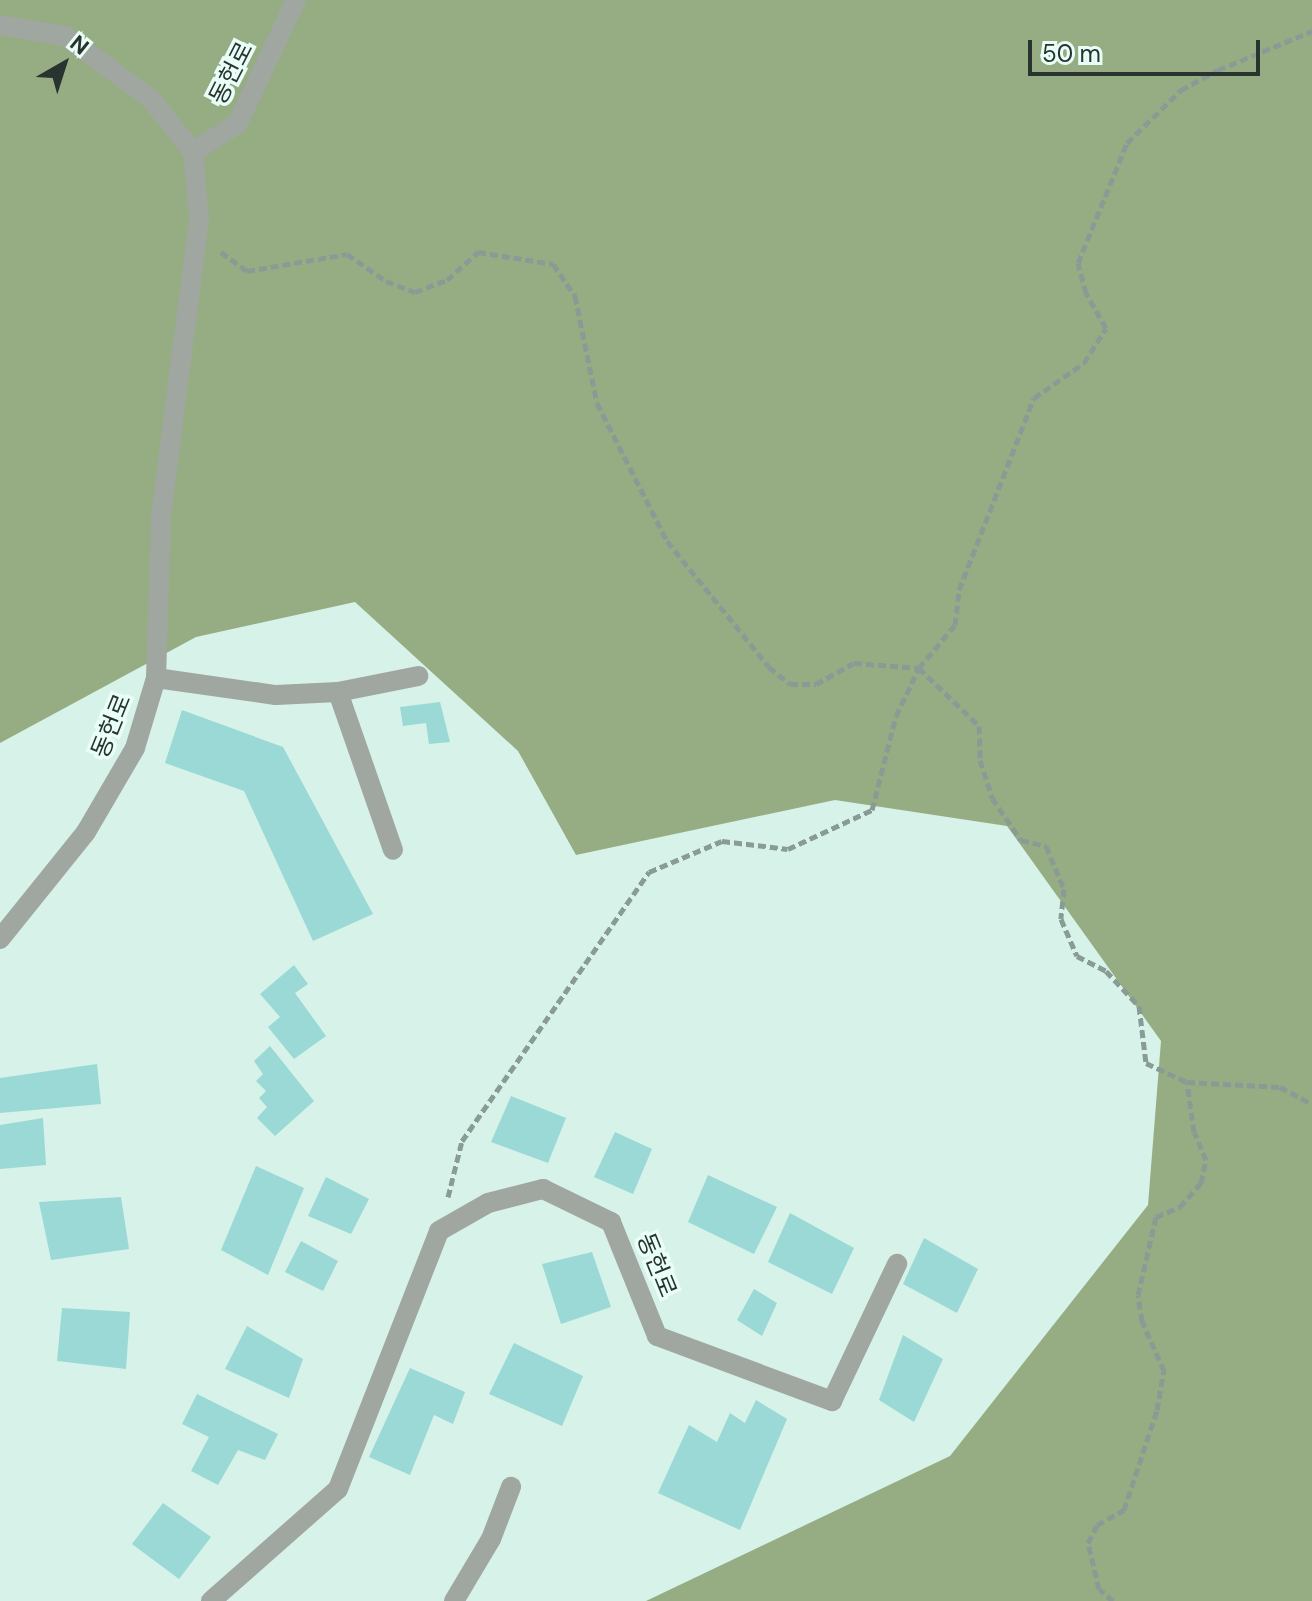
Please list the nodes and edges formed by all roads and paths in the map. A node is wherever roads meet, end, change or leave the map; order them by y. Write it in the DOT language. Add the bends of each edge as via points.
graph roads {
  1 [pos="296,0"];
  2 [pos="0,25"];
  3 [pos="1312,31"];
  4 [pos="193,152"];
  5 [pos="199,220"];
  6 [pos="919,668"];
  7 [pos="418,676"];
  8 [pos="156,678"];
  9 [pos="338,692"];
  10 [pos="393,850"];
  11 [pos="0,939"];
  12 [pos="1187,1082"];
  13 [pos="1312,1104"];
  14 [pos="439,1231"];
  15 [pos="897,1264"];
  16 [pos="511,1487"];
  17 [pos="211,1601"];
  18 [pos="454,1601"];
  19 [pos="1113,1601"];
  1 -- 4 [label="street, 동헌로" via="238,123"];
  2 -- 4 [label="street" via="65,36 151,99"];
  3 -- 6 [label="path" via="1181,90 1127,143 1078,263 1086,293 1106,328 1084,363 1034,398 959,590 955,625"];
  4 -- 5 [label="street"];
  5 -- 6 [label="path" via="222,254 247,271 347,254 386,281 415,292 447,280 478,252 553,264 575,296 597,403 667,541 769,667 790,684 816,684 854,663"];
  5 -- 8 [label="street" via="161,516"];
  6 -- 12 [label="path" via="979,726 980,760 992,798 1021,840 1046,846 1064,889 1061,919 1077,956 1106,971 1139,1006 1146,1063"];
  6 -- 14 [label="path" via="896,716 872,810 788,849 722,841 649,872 631,892 462,1141"];
  7 -- 9 [label="street, 동헌로"];
  8 -- 9 [label="street, 동헌로" via="276,695"];
  8 -- 11 [label="street, 동헌로" via="135,748 86,832"];
  9 -- 10 [label="street"];
  12 -- 13 [label="path" via="1280,1087"];
  12 -- 19 [label="path" via="1194,1132 1206,1160 1201,1183 1180,1207 1156,1217 1138,1295 1142,1321 1164,1371 1157,1410 1124,1510 1097,1525 1088,1543 1099,1589"];
  14 -- 15 [label="street, 동헌로" via="488,1203 543,1189 611,1222 657,1336 832,1401"];
  14 -- 17 [label="street" via="338,1489"];
  16 -- 18 [label="street" via="491,1539"];
}
